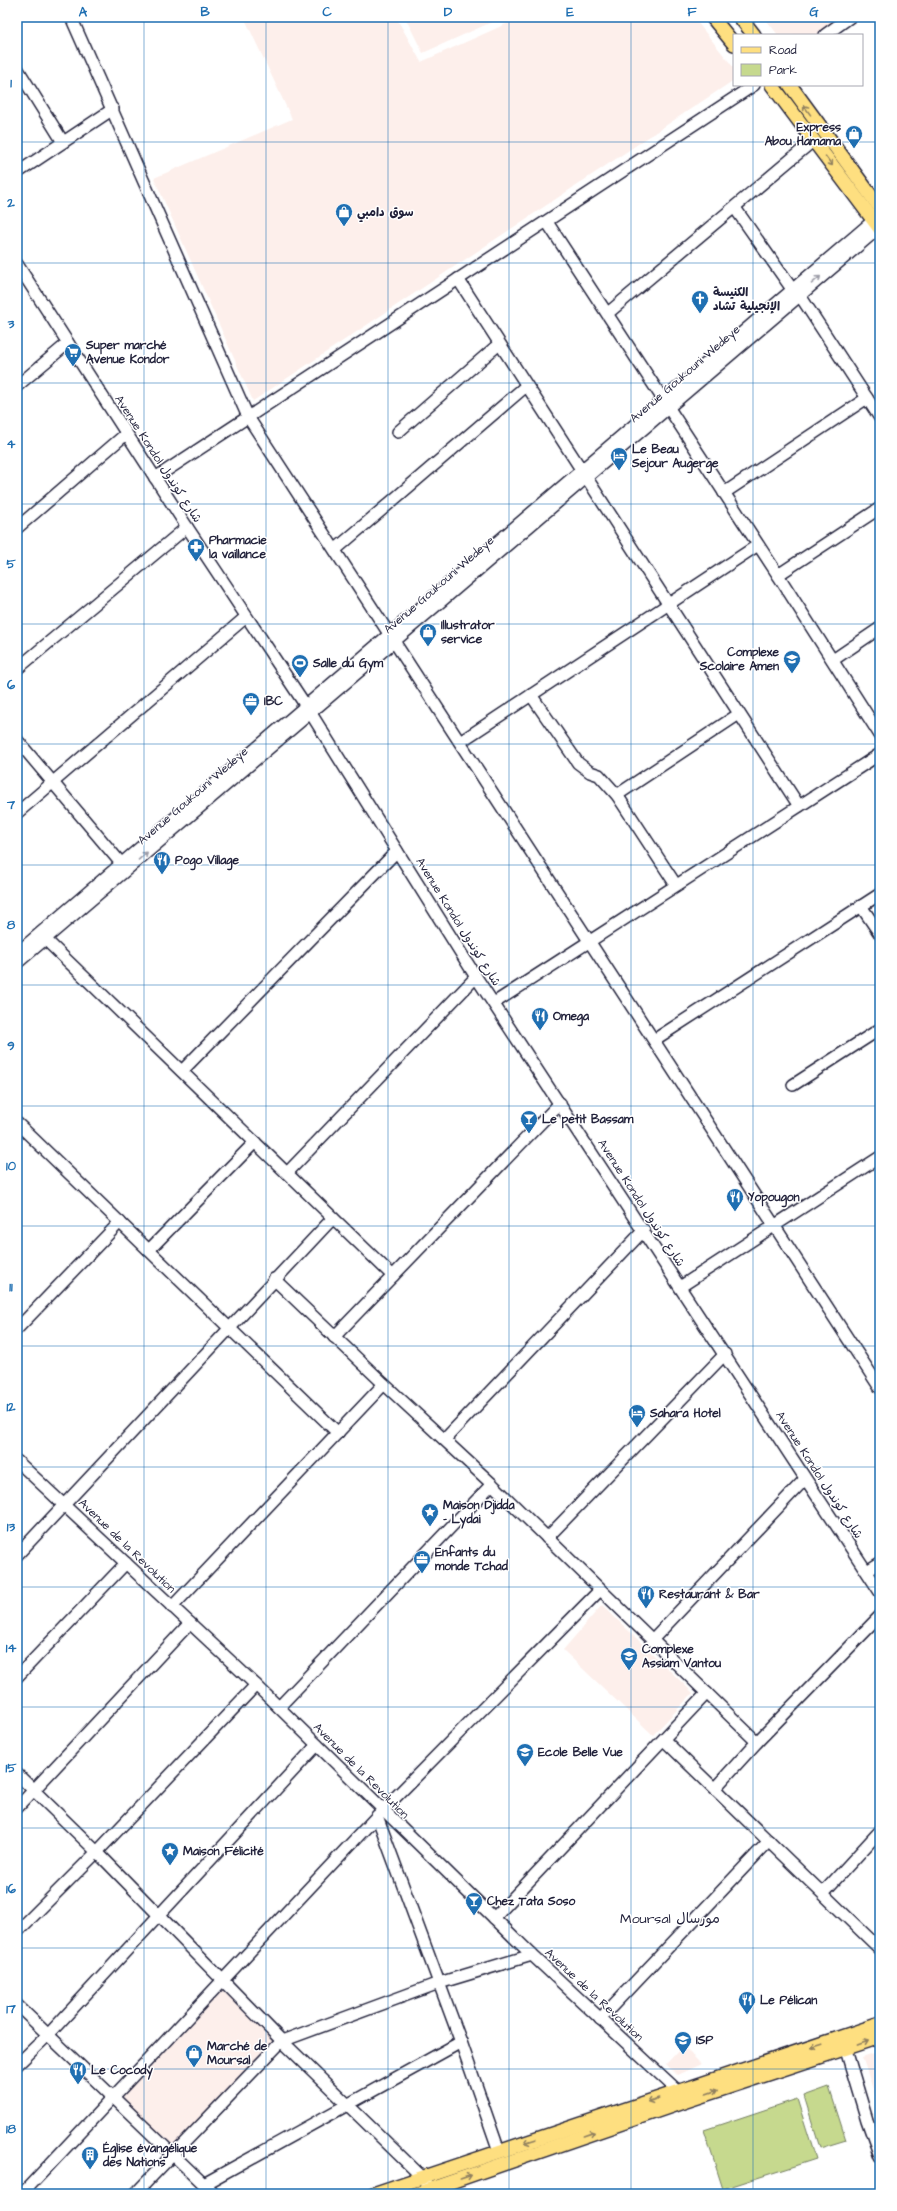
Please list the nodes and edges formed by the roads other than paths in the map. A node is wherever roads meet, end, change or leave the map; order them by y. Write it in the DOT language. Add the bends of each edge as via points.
graph roads {
  1 [pos="70,17"];
  2 [pos="712,17"];
  3 [pos="723,17"];
  4 [pos="740,17"];
  5 [pos="749,17"];
  6 [pos="850,17"];
  7 [pos="735,34"];
  8 [pos="753,34"];
  9 [pos="757,34"];
  10 [pos="826,34"];
  11 [pos="733,43"];
  12 [pos="17,68"];
  13 [pos="752,86"];
  14 [pos="773,86"];
  15 [pos="791,86"];
  16 [pos="113,109"];
  17 [pos="814,140"];
  18 [pos="63,142"];
  19 [pos="17,173"];
  20 [pos="735,208"];
  21 [pos="880,208"];
  22 [pos="547,222"];
  23 [pos="878,226"];
  24 [pos="17,264"];
  25 [pos="458,279"];
  26 [pos="796,292"];
  27 [pos="608,313"];
  28 [pos="68,343"];
  29 [pos="499,344"];
  30 [pos="17,386"];
  31 [pos="526,386"];
  32 [pos="867,398"];
  33 [pos="666,403"];
  34 [pos="248,417"];
  35 [pos="880,418"];
  36 [pos="398,432"];
  37 [pos="126,434"];
  38 [pos="584,473"];
  39 [pos="155,478"];
  40 [pos="724,493"];
  41 [pos="880,508"];
  42 [pos="187,527"];
  43 [pos="17,528"];
  44 [pos="758,545"];
  45 [pos="335,550"];
  46 [pos="778,574"];
  47 [pos="669,605"];
  48 [pos="246,618"];
  49 [pos="880,628"];
  50 [pos="392,638"];
  51 [pos="833,660"];
  52 [pos="17,669"];
  53 [pos="531,695"];
  54 [pos="308,709"];
  55 [pos="739,714"];
  56 [pos="880,735"];
  57 [pos="17,740"];
  58 [pos="460,742"];
  59 [pos="880,754"];
  60 [pos="53,783"];
  61 [pos="617,795"];
  62 [pos="799,806"];
  63 [pos="17,813"];
  64 [pos="397,852"];
  65 [pos="124,867"];
  66 [pos="676,885"];
  67 [pos="880,894"];
  68 [pos="861,906"];
  69 [pos="880,934"];
  70 [pos="45,939"];
  71 [pos="589,940"];
  72 [pos="17,952"];
  73 [pos="17,963"];
  74 [pos="476,977"];
  75 [pos="494,1002"];
  76 [pos="880,1029"];
  77 [pos="654,1040"];
  78 [pos="182,1071"];
  79 [pos="793,1085"];
  80 [pos="560,1104"];
  81 [pos="17,1123"];
  82 [pos="255,1142"];
  83 [pos="880,1157"];
  84 [pos="288,1172"];
  85 [pos="333,1218"];
  86 [pos="120,1222"];
  87 [pos="774,1227"];
  88 [pos="644,1230"];
  89 [pos="149,1250"];
  90 [pos="392,1276"];
  91 [pos="274,1279"];
  92 [pos="680,1287"];
  93 [pos="228,1327"];
  94 [pos="17,1329"];
  95 [pos="334,1337"];
  96 [pos="725,1354"];
  97 [pos="384,1384"];
  98 [pos="880,1388"];
  99 [pos="338,1433"];
  100 [pos="445,1439"];
  101 [pos="17,1461"];
  102 [pos="805,1480"];
  103 [pos="492,1484"];
  104 [pos="65,1504"];
  105 [pos="546,1538"];
  106 [pos="17,1555"];
  107 [pos="126,1563"];
  108 [pos="880,1563"];
  109 [pos="867,1571"];
  110 [pos="600,1590"];
  111 [pos="880,1592"];
  112 [pos="172,1607"];
  113 [pos="880,1616"];
  114 [pos="190,1623"];
  115 [pos="652,1640"];
  116 [pos="17,1677"];
  117 [pos="256,1685"];
  118 [pos="707,1693"];
  119 [pos="279,1707"];
  120 [pos="664,1740"];
  121 [pos="757,1742"];
  122 [pos="317,1745"];
  123 [pos="17,1774"];
  124 [pos="715,1788"];
  125 [pos="34,1791"];
  126 [pos="17,1808"];
  127 [pos="379,1813"];
  128 [pos="880,1832"];
  129 [pos="769,1841"];
  130 [pos="97,1852"];
  131 [pos="823,1893"];
  132 [pos="160,1915"];
  133 [pos="494,1918"];
  134 [pos="17,1932"];
  135 [pos="880,1949"];
  136 [pos="532,1955"];
  137 [pos="223,1979"];
  138 [pos="438,1983"];
  139 [pos="17,2005"];
  140 [pos="600,2019"];
  141 [pos="880,2024"];
  142 [pos="48,2035"];
  143 [pos="880,2037"];
  144 [pos="282,2041"];
  145 [pos="461,2042"];
  146 [pos="844,2043"];
  147 [pos="17,2065"];
  148 [pos="681,2096"];
  149 [pos="114,2098"];
  150 [pos="347,2104"];
  151 [pos="499,2151"];
  152 [pos="172,2153"];
  153 [pos="880,2156"];
  154 [pos="422,2177"];
  155 [pos="204,2184"];
  156 [pos="431,2192"];
  157 [pos="22,2194"];
  158 [pos="135,2194"];
  159 [pos="214,2194"];
  160 [pos="373,2194"];
  161 [pos="416,2194"];
  1 -- 16 [label="street"];
  2 -- 11 [label="main road"];
  3 -- 7 [label="main road"];
  4 -- 8 [label="main road"];
  5 -- 9 [label="main road"];
  6 -- 10 [label="street"];
  12 -- 18 [label="street"];
  13 -- 22 [label="street"];
  14 -- 17 [label="main road"];
  21 -- 15 [label="main road, one-way"];
  16 -- 18 [label="street"];
  16 -- 34 [label="street"];
  17 -- 20 [label="street"];
  17 -- 23 [label="main road, one-way"];
  18 -- 19 [label="street"];
  20 -- 26 [label="street"];
  20 -- 27 [label="street"];
  22 -- 25 [label="street"];
  22 -- 27 [label="street"];
  23 -- 26 [label="street, Avenue Goukouni Wedeye"];
  24 -- 28 [label="street, Avenue Kondol شارع كوندول"];
  25 -- 29 [label="street"];
  25 -- 34 [label="street"];
  26 -- 32 [label="street"];
  26 -- 33 [label="street, Avenue Goukouni Wedeye"];
  27 -- 33 [label="street"];
  28 -- 30 [label="street"];
  28 -- 37 [label="street, Avenue Kondol شارع كوندول"];
  29 -- 31 [label="street"];
  29 -- 36 [label="street"];
  31 -- 38 [label="street"];
  31 -- 45 [label="street"];
  32 -- 35 [label="street"];
  32 -- 40 [label="street"];
  33 -- 38 [label="street, Avenue Goukouni Wedeye"];
  33 -- 40 [label="street"];
  34 -- 39 [label="street"];
  34 -- 45 [label="street"];
  37 -- 39 [label="street, Avenue Kondol شارع كوندول"];
  37 -- 43 [label="street"];
  38 -- 47 [label="street"];
  38 -- 50 [label="street, Avenue Goukouni Wedeye"];
  39 -- 42 [label="street, Avenue Kondol شارع كوندول"];
  40 -- 44 [label="street"];
  41 -- 46 [label="street"];
  42 -- 48 [label="street, Avenue Kondol شارع كوندول"];
  42 -- 52 [label="street"];
  44 -- 46 [label="street"];
  44 -- 47 [label="street"];
  45 -- 50 [label="street"];
  46 -- 51 [label="street"];
  47 -- 53 [label="street"];
  47 -- 55 [label="street"];
  48 -- 54 [label="street, Avenue Kondol شارع كوندول"];
  48 -- 60 [label="street"];
  49 -- 51 [label="street"];
  50 -- 54 [label="street, Avenue Goukouni Wedeye"];
  50 -- 58 [label="street"];
  51 -- 56 [label="street"];
  53 -- 58 [label="street"];
  53 -- 61 [label="street" via="578,763 599,775"];
  54 -- 64 [label="street, Avenue Kondol شارع كوندول"];
  54 -- 65 [label="street, Avenue Goukouni Wedeye"];
  55 -- 61 [label="street"];
  55 -- 62 [label="street"];
  57 -- 60 [label="street"];
  58 -- 71 [label="street"];
  59 -- 62 [label="street"];
  60 -- 63 [label="street"];
  60 -- 65 [label="street"];
  61 -- 66 [label="street"];
  62 -- 66 [label="street"];
  64 -- 74 [label="street, Avenue Kondol شارع كوندول"];
  64 -- 78 [label="street"];
  65 -- 70 [label="street, Avenue Goukouni Wedeye"];
  65 -- 72 [label="street, Avenue Goukouni Wedeye"];
  66 -- 71 [label="street"];
  67 -- 68 [label="street"];
  68 -- 69 [label="street"];
  68 -- 77 [label="street"];
  70 -- 73 [label="street, Avenue Goukouni Wedeye"];
  70 -- 78 [label="street"];
  71 -- 75 [label="street"];
  71 -- 77 [label="street"];
  74 -- 75 [label="street, Avenue Kondol شارع كوندول"];
  74 -- 84 [label="street"];
  75 -- 80 [label="street, Avenue Kondol شارع كوندول"];
  76 -- 79 [label="street"];
  77 -- 87 [label="street"];
  78 -- 82 [label="street"];
  80 -- 88 [label="street, Avenue Kondol شارع كوندول"];
  80 -- 90 [label="street"];
  81 -- 86 [label="street"];
  82 -- 84 [label="street"];
  82 -- 89 [label="street"];
  83 -- 87 [label="street"];
  84 -- 85 [label="street"];
  85 -- 90 [label="street"];
  85 -- 91 [label="street"];
  86 -- 89 [label="street"];
  86 -- 94 [label="street"];
  87 -- 92 [label="street"];
  87 -- 98 [label="street"];
  88 -- 92 [label="street, Avenue Kondol شارع كوندول"];
  88 -- 100 [label="street"];
  89 -- 93 [label="street"];
  90 -- 95 [label="street"];
  91 -- 93 [label="street"];
  91 -- 95 [label="street"];
  92 -- 96 [label="street, Avenue Kondol شارع كوندول"];
  93 -- 99 [label="street"];
  93 -- 104 [label="street"];
  95 -- 97 [label="street"];
  96 -- 102 [label="street, Avenue Kondol شارع كوندول"];
  96 -- 105 [label="street"];
  97 -- 99 [label="street"];
  97 -- 100 [label="street"];
  99 -- 112 [label="street"];
  100 -- 103 [label="street"];
  101 -- 104 [label="street, Avenue de la Revolution"];
  102 -- 109 [label="street, Avenue Kondol شارع كوندول"];
  102 -- 115 [label="street"];
  103 -- 105 [label="street"];
  103 -- 119 [label="street"];
  104 -- 106 [label="street"];
  104 -- 107 [label="street, Avenue de la Revolution"];
  105 -- 110 [label="street"];
  107 -- 112 [label="street, Avenue de la Revolution"];
  107 -- 116 [label="street"];
  108 -- 109 [label="street"];
  109 -- 111 [label="street, Avenue Kondol شارع كوندول"];
  110 -- 115 [label="street"];
  110 -- 127 [label="street"];
  112 -- 114 [label="street, Avenue de la Revolution"];
  113 -- 121 [label="street"];
  114 -- 117 [label="street, Avenue de la Revolution"];
  114 -- 125 [label="street"];
  115 -- 118 [label="street"];
  117 -- 119 [label="street, Avenue de la Revolution"];
  117 -- 130 [label="street"];
  118 -- 120 [label="street"];
  118 -- 121 [label="street"];
  119 -- 122 [label="street, Avenue de la Revolution"];
  120 -- 124 [label="street"];
  120 -- 133 [label="street"];
  121 -- 124 [label="street"];
  122 -- 127 [label="street, Avenue de la Revolution"];
  122 -- 132 [label="street"];
  123 -- 125 [label="street"];
  124 -- 129 [label="street"];
  125 -- 126 [label="street"];
  125 -- 130 [label="street"];
  127 -- 133 [label="street, Avenue de la Revolution"];
  127 -- 137 [label="street"];
  127 -- 138 [label="street"];
  128 -- 131 [label="street"];
  129 -- 131 [label="street"];
  129 -- 140 [label="street"];
  130 -- 132 [label="street"];
  130 -- 134 [label="street"];
  131 -- 135 [label="street"];
  132 -- 137 [label="street"];
  132 -- 142 [label="street"];
  133 -- 136 [label="street, Avenue de la Revolution"];
  136 -- 138 [label="street"];
  136 -- 140 [label="street, Avenue de la Revolution"];
  137 -- 144 [label="street"];
  137 -- 149 [label="street"];
  138 -- 144 [label="street"];
  138 -- 145 [label="street"];
  139 -- 142 [label="street"];
  140 -- 148 [label="street, Avenue de la Revolution"];
  141 -- 146 [label="main road"];
  142 -- 147 [label="street"];
  142 -- 149 [label="street"];
  146 -- 143 [label="main road, one-way"];
  144 -- 150 [label="street"];
  144 -- 152 [label="street"];
  145 -- 150 [label="street"];
  145 -- 151 [label="street"];
  146 -- 148 [label="main road"];
  146 -- 153 [label="street"];
  148 -- 151 [label="main road, one-way"];
  156 -- 148 [label="main road, one-way"];
  149 -- 152 [label="street"];
  149 -- 157 [label="street"];
  150 -- 154 [label="street"];
  150 -- 155 [label="street"];
  151 -- 154 [label="main road"];
  152 -- 155 [label="street"];
  152 -- 158 [label="street"];
  154 -- 156 [label="street"];
  154 -- 160 [label="main road"];
  155 -- 159 [label="street"];
  156 -- 161 [label="main road"];
}
